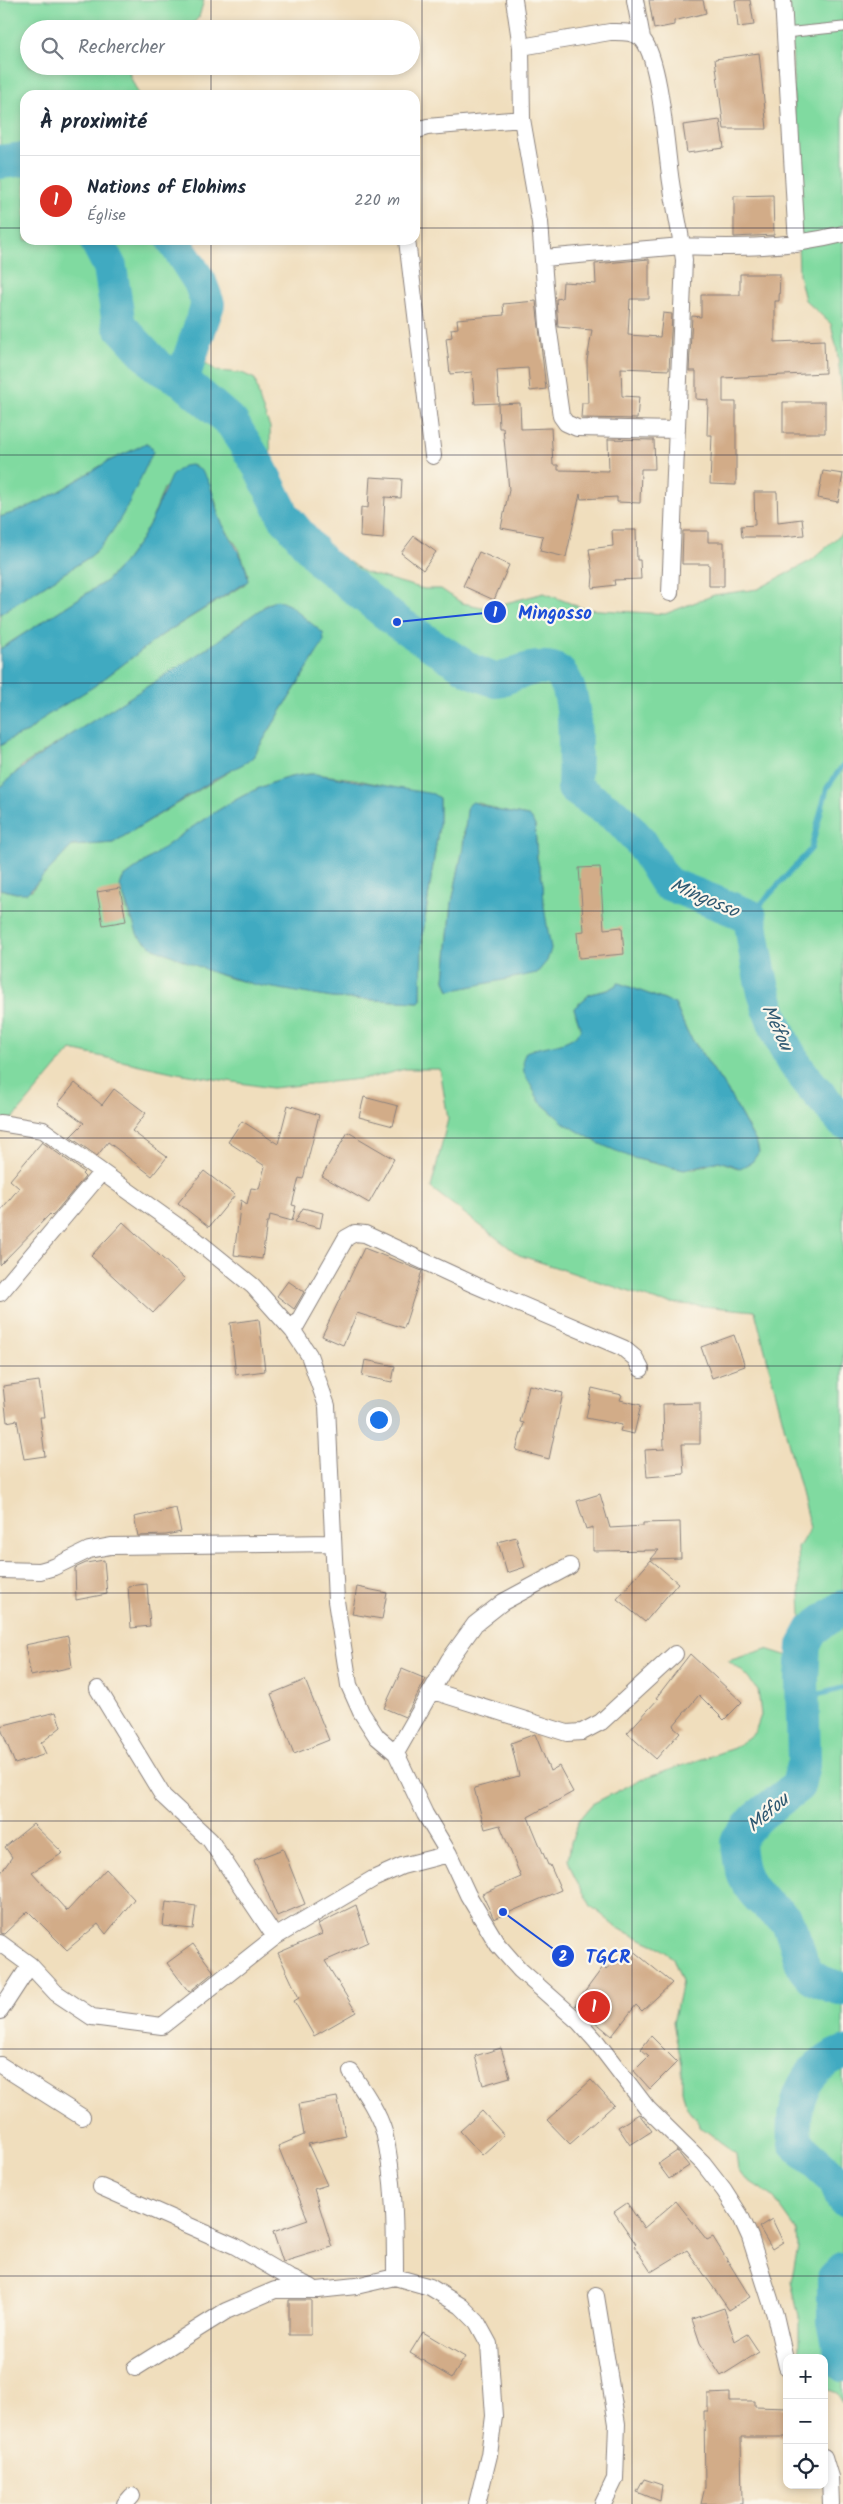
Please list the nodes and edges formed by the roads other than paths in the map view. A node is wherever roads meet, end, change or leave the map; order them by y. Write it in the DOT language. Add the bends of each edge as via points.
graph roads {
  1 [pos="514,0"];
  2 [pos="635,0"];
  3 [pos="783,0"];
  4 [pos="843,27"];
  5 [pos="785,33"];
  6 [pos="642,38"];
  7 [pos="521,47"];
  8 [pos="522,119"];
  9 [pos="420,130"];
  10 [pos="843,234"];
  11 [pos="797,244"];
  12 [pos="408,245"];
  13 [pos="682,246"];
  14 [pos="544,258"];
  15 [pos="677,430"];
  16 [pos="433,456"];
  17 [pos="670,593"];
  18 [pos="0,1123"];
  19 [pos="101,1173"];
  20 [pos="0,1293"];
  21 [pos="293,1331"];
  22 [pos="641,1369"];
  23 [pos="333,1544"];
  24 [pos="570,1566"];
  25 [pos="0,1570"];
  26 [pos="675,1654"];
  27 [pos="98,1688"];
  28 [pos="433,1691"];
  29 [pos="396,1752"];
  30 [pos="208,1828"];
  31 [pos="449,1854"];
  32 [pos="275,1937"];
  33 [pos="0,1943"];
  34 [pos="30,1965"];
  35 [pos="0,2011"];
  36 [pos="0,2065"];
  37 [pos="350,2072"];
  38 [pos="82,2117"];
  39 [pos="101,2187"];
  40 [pos="395,2277"];
  41 [pos="318,2290"];
  42 [pos="596,2296"];
  43 [pos="784,2354"];
  44 [pos="135,2368"];
  45 [pos="828,2471"];
  46 [pos="477,2504"];
  47 [pos="603,2504"];
  48 [pos="832,2504"];
  1 -- 7 [label="street"];
  2 -- 6 [label="street"];
  3 -- 5 [label="street"];
  4 -- 5 [label="lane"];
  5 -- 11 [label="street"];
  6 -- 7 [label="street" via="624,32 610,32"];
  6 -- 13 [label="street" via="651,54"];
  7 -- 8 [label="street"];
  8 -- 9 [label="street"];
  8 -- 14 [label="street"];
  10 -- 11 [label="street"];
  11 -- 13 [label="street" via="753,248"];
  12 -- 16 [label="street"];
  13 -- 14 [label="street"];
  13 -- 15 [label="street"];
  14 -- 15 [label="street" via="548,324 562,416 566,424 576,428"];
  15 -- 17 [label="street"];
  18 -- 19 [label="street" via="43,1130"];
  19 -- 20 [label="street"];
  19 -- 21 [label="street" via="190,1235 253,1286"];
  21 -- 22 [label="street" via="346,1238 355,1233 365,1234 623,1348 635,1358"];
  21 -- 23 [label="street" via="309,1355 327,1406"];
  23 -- 25 [label="street" via="111,1546 89,1550 40,1571"];
  23 -- 29 [label="street" via="336,1601 349,1685 361,1712 378,1737"];
  24 -- 28 [label="street" via="503,1602 475,1624 449,1660"];
  26 -- 28 [label="street" via="601,1722 582,1732 566,1733"];
  27 -- 32 [label="street" via="163,1796 210,1840"];
  28 -- 29 [label="street"];
  29 -- 31 [label="street" via="424,1814"];
  30 -- 32 [label="street"];
  31 -- 32 [label="street" via="402,1866 373,1879"];
  31 -- 43 [label="street" via="468,1895 498,1945 520,1970 591,2034 648,2109 702,2163 728,2196 750,2237"];
  32 -- 34 [label="street" via="162,2026 92,2016 56,1993"];
  33 -- 34 [label="street"];
  34 -- 35 [label="street"];
  36 -- 38 [label="street"];
  37 -- 40 [label="street" via="384,2131 395,2213"];
  39 -- 41 [label="street" via="235,2246 288,2277"];
  40 -- 41 [label="street"];
  40 -- 46 [label="street" via="430,2287 460,2306 476,2322 489,2344 494,2416"];
  41 -- 44 [label="street" via="275,2290 226,2311"];
  42 -- 47 [label="street" via="617,2424 615,2479"];
  45 -- 48 [label="street"];
}
